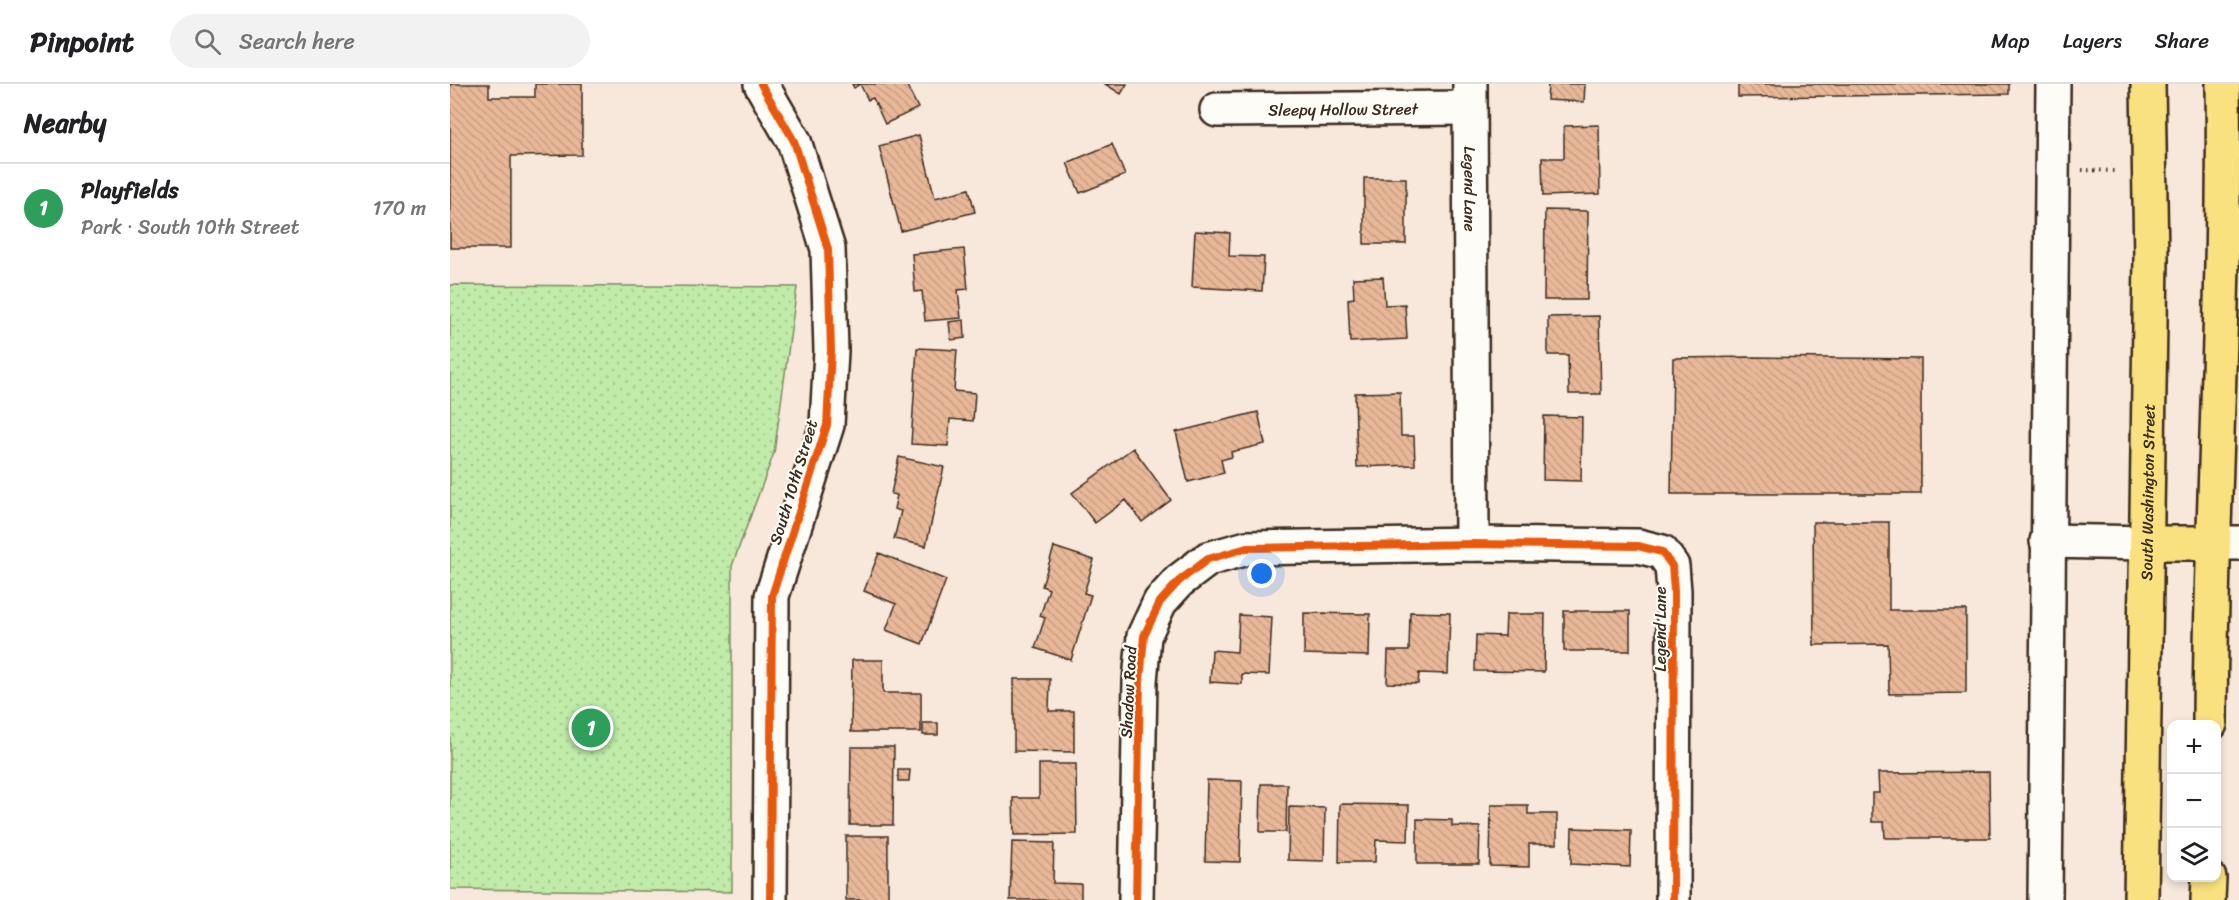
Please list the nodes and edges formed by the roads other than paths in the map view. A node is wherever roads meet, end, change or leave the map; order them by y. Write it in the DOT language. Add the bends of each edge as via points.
graph roads {
  1 [pos="761,84"];
  2 [pos="2053,84"];
  3 [pos="2148,84"];
  4 [pos="2223,84"];
  5 [pos="1470,96"];
  6 [pos="1217,110"];
  7 [pos="2047,541"];
  8 [pos="2148,543"];
  9 [pos="2226,543"];
  10 [pos="1472,544"];
  11 [pos="2210,720"];
  12 [pos="2209,882"];
  13 [pos="770,900"];
  14 [pos="1136,900"];
  15 [pos="1673,900"];
  16 [pos="2045,900"];
  17 [pos="2141,900"];
  18 [pos="2208,900"];
  1 -- 13 [label="street, South 10th Street" via="794,141 828,249 831,351 827,425 772,596"];
  2 -- 7 [label="street"];
  3 -- 8 [label="main road, South Washington Street"];
  4 -- 9 [label="main road" via="2220,374"];
  5 -- 6 [label="street, Sleepy Hollow Street"];
  5 -- 10 [label="street, Legend Lane"];
  7 -- 8 [label="street"];
  7 -- 16 [label="street"];
  8 -- 9 [label="main road"];
  8 -- 17 [label="main road, South Washington Street"];
  9 -- 11 [label="main road"];
  10 -- 14 [label="street, Shadow Road" via="1247,548 1208,559 1179,580 1160,602 1144,636"];
  10 -- 15 [label="street, Legend Lane" via="1638,546 1662,552 1672,566"];
  12 -- 18 [label="main road"];
}
